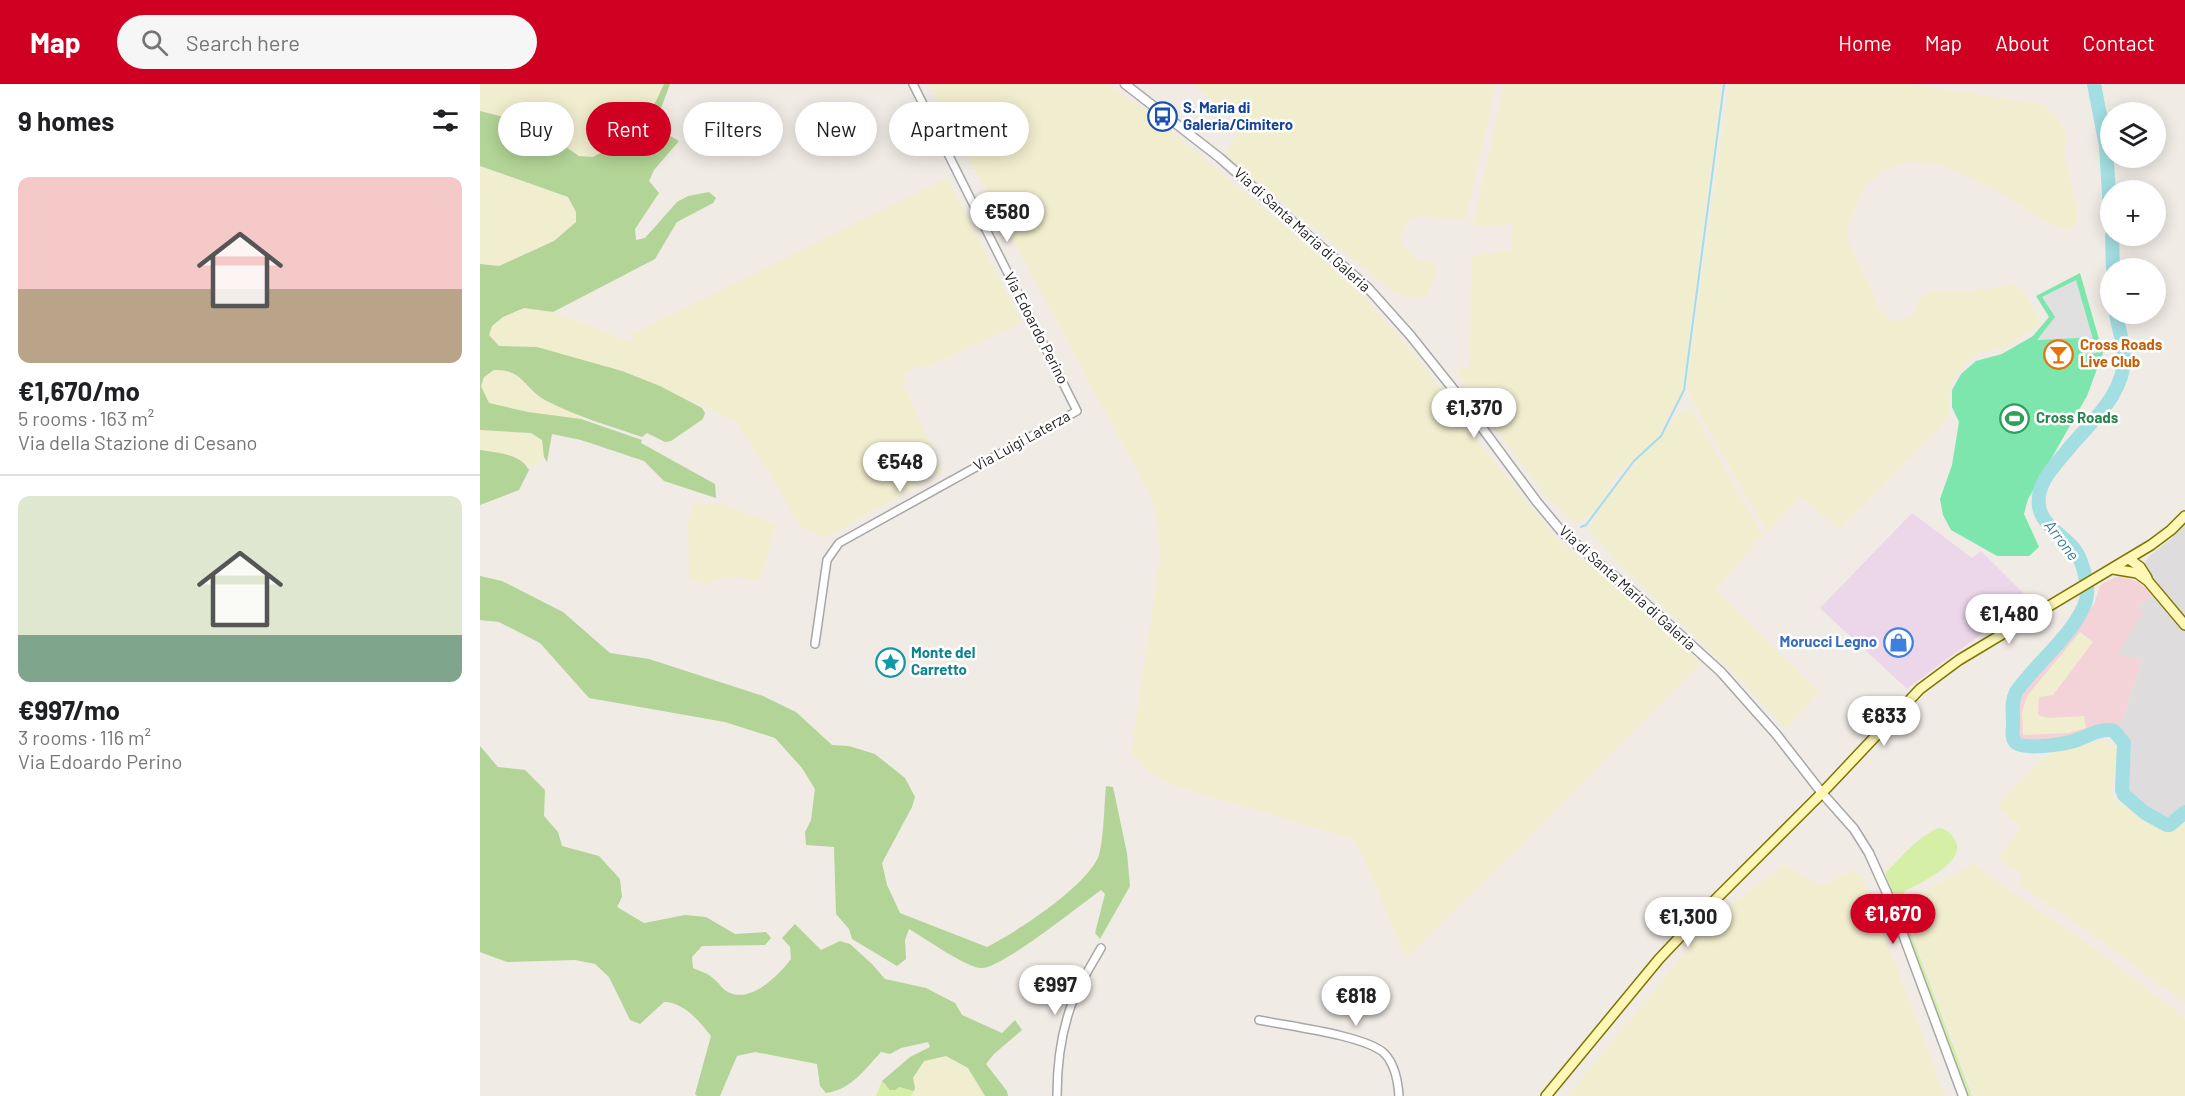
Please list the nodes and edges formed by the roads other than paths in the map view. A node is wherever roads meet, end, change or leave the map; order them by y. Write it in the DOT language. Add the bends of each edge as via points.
graph roads {
  1 [pos="913,84"];
  2 [pos="1125,84"];
  3 [pos="1077,411"];
  4 [pos="2185,516"];
  5 [pos="2151,545"];
  6 [pos="2129,559"];
  7 [pos="2111,570"];
  8 [pos="2140,571"];
  9 [pos="2185,625"];
  10 [pos="815,644"];
  11 [pos="1822,793"];
  12 [pos="1101,948"];
  13 [pos="1258,1020"];
  14 [pos="1057,1096"];
  15 [pos="1399,1096"];
  16 [pos="1546,1096"];
  17 [pos="1963,1096"];
  1 -- 3 [label="street, Via Edoardo Perino"];
  2 -- 11 [label="street, Via di Santa Maria di Galeria" via="1220,158 1372,292 1454,390 1562,532 1721,672"];
  3 -- 10 [label="street, Via Luigi Laterza" via="839,543 827,560"];
  4 -- 5 [label="main road"];
  5 -- 6 [label="main road"];
  5 -- 8 [label="main road"];
  6 -- 7 [label="main road"];
  6 -- 8 [label="main road"];
  7 -- 8 [label="main road"];
  7 -- 11 [label="main road" via="1934,678"];
  8 -- 9 [label="main road"];
  11 -- 16 [label="main road" via="1659,959"];
  11 -- 17 [label="street, Via di Santa Maria di Galeria" via="1854,829 1878,872"];
  12 -- 14 [label="street" via="1067,1018 1059,1055"];
  13 -- 15 [label="street" via="1356,1040 1382,1051 1392,1065"];
}
